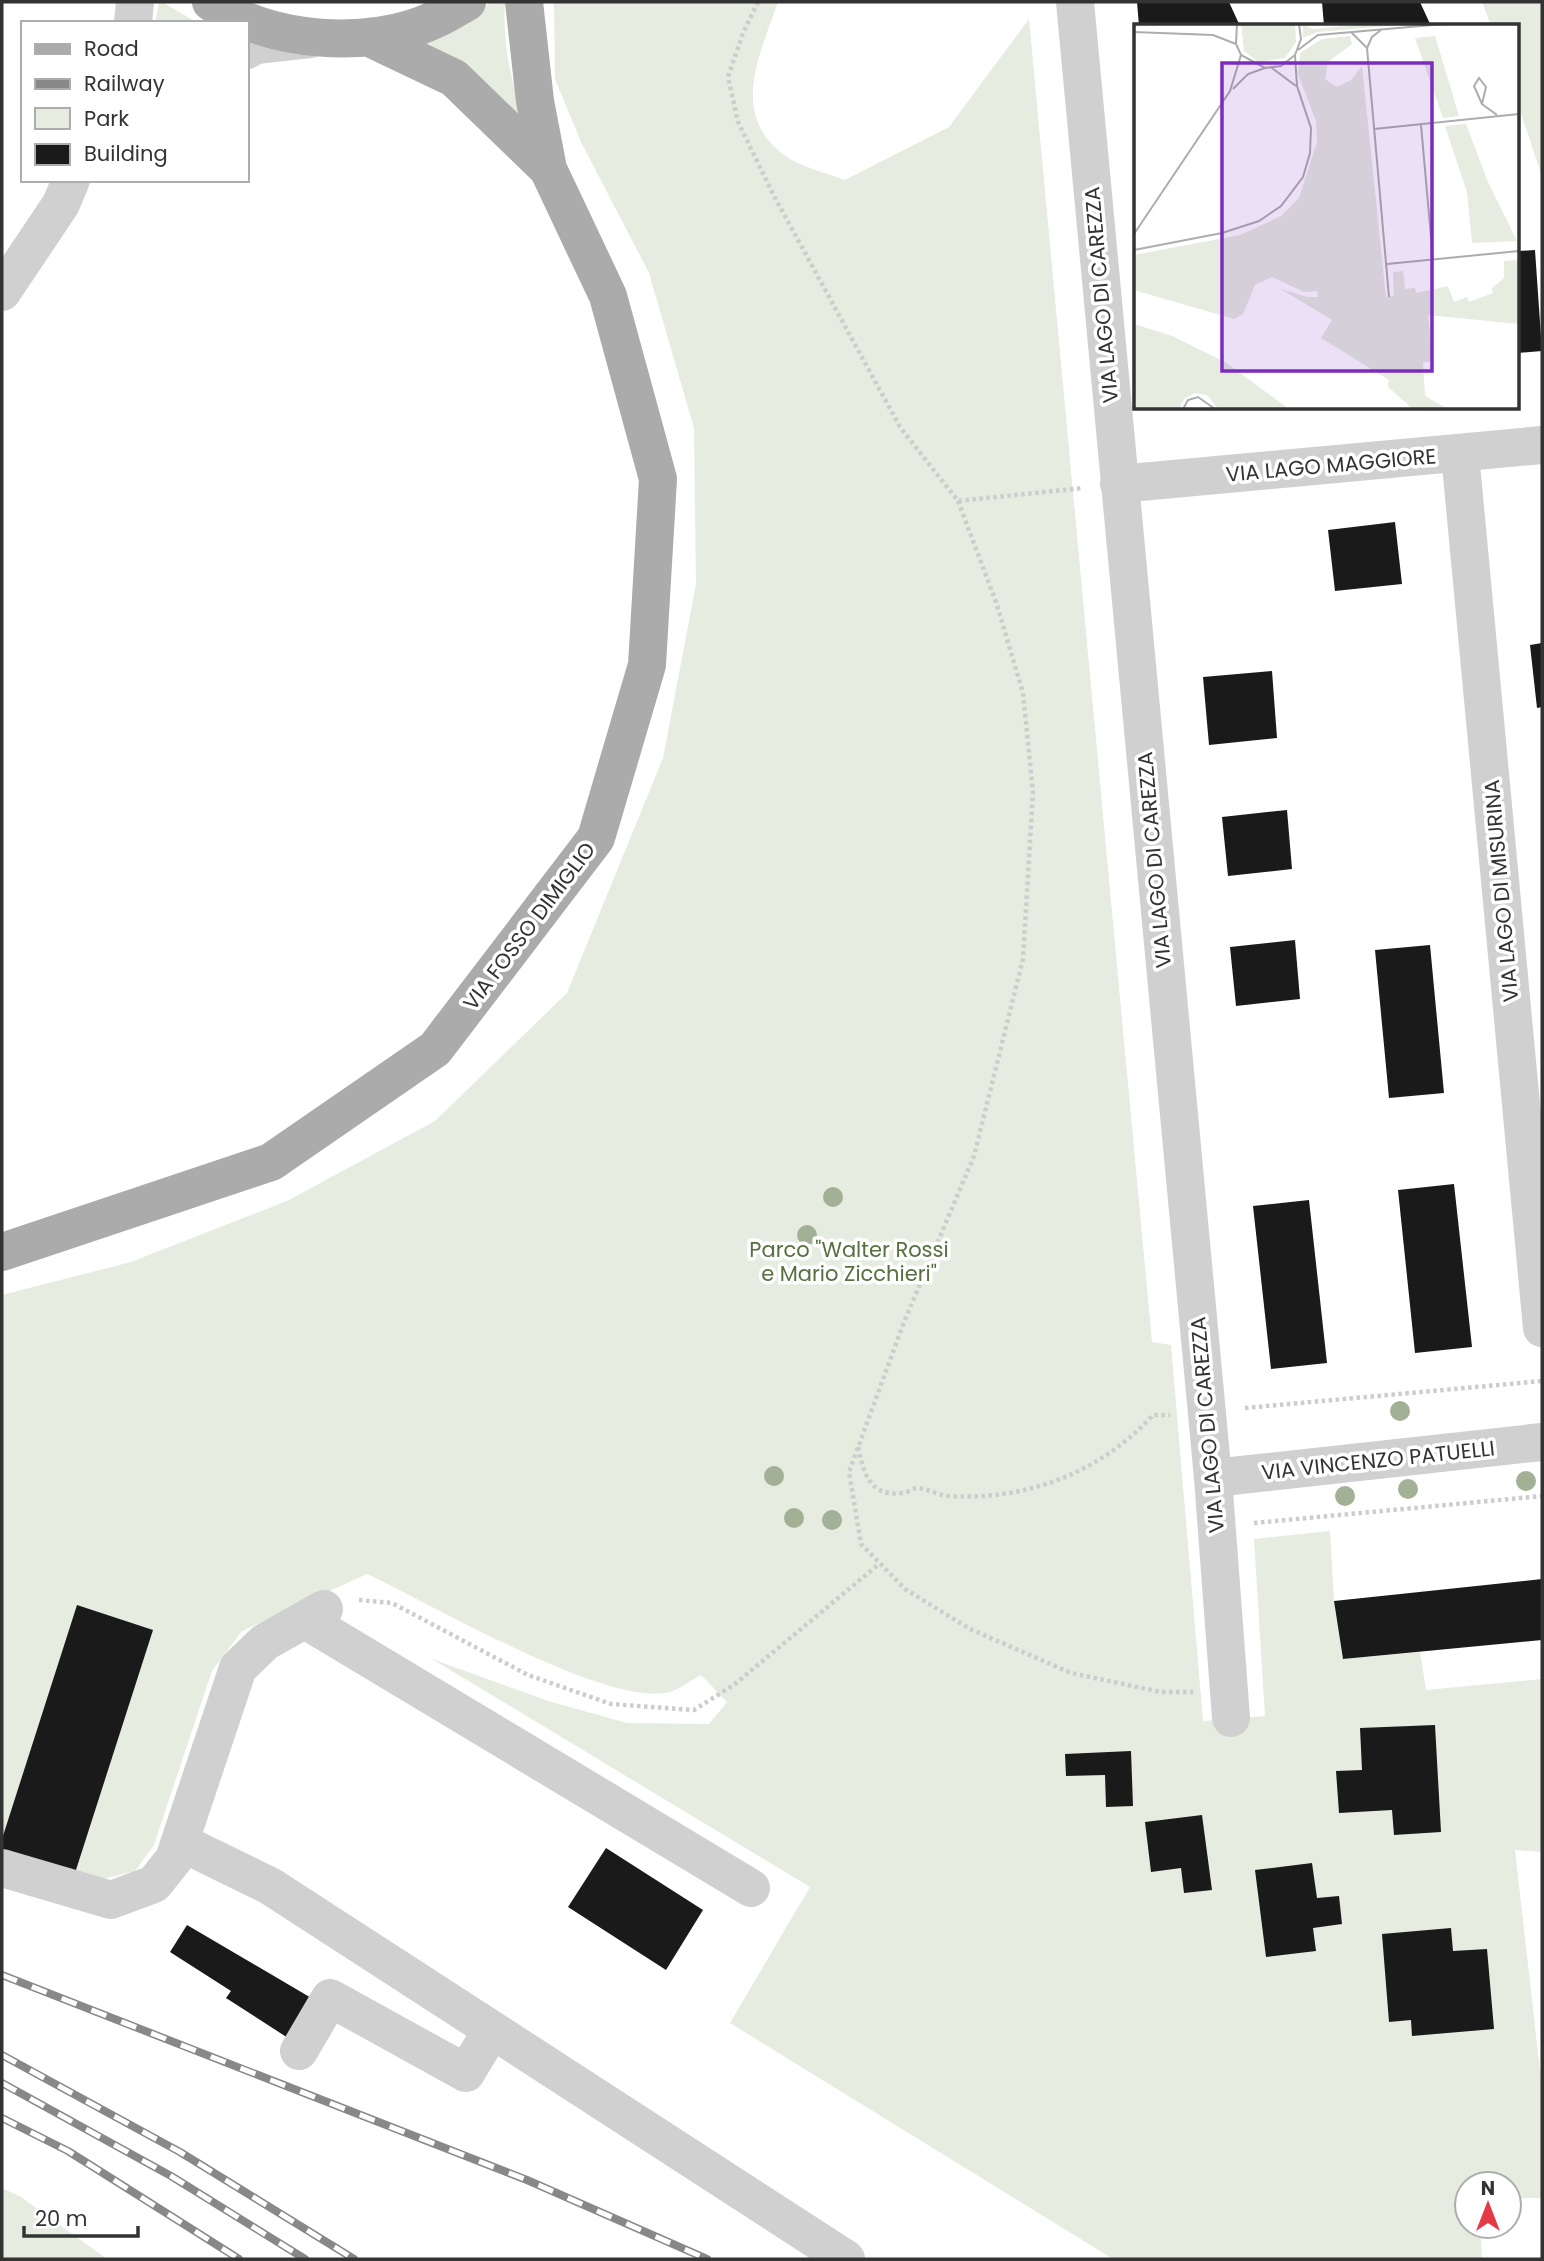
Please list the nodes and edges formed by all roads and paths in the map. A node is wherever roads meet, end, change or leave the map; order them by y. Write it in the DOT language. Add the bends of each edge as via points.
graph roads {
  1 [pos="135,2"];
  2 [pos="211,2"];
  3 [pos="467,2"];
  4 [pos="524,2"];
  5 [pos="758,2"];
  6 [pos="1075,2"];
  7 [pos="133,21"];
  8 [pos="317,38"];
  9 [pos="370,38"];
  10 [pos="248,49"];
  11 [pos="548,169"];
  12 [pos="73,188"];
  13 [pos="2,292"];
  14 [pos="1542,444"];
  15 [pos="1460,453"];
  16 [pos="1119,484"];
  17 [pos="958,501"];
  18 [pos="2,1252"];
  19 [pos="1542,1328"];
  20 [pos="1542,1381"];
  21 [pos="1240,1395"];
  22 [pos="1174,1414"];
  23 [pos="1542,1442"];
  24 [pos="858,1446"];
  25 [pos="1213,1478"];
  26 [pos="1542,1496"];
  27 [pos="1216,1527"];
  28 [pos="879,1564"];
  29 [pos="314,1614"];
  30 [pos="1230,1705"];
  31 [pos="180,1842"];
  32 [pos="2,1868"];
  33 [pos="751,1888"];
  34 [pos="492,2030"];
  35 [pos="299,2050"];
  36 [pos="845,2259"];
  1 -- 7 [label="street"];
  2 -- 8 [label="main road" via="267,28"];
  3 -- 9 [label="main road" via="433,21"];
  4 -- 11 [label="main road, VIA FOSSO DIMIGLIO"];
  5 -- 17 [label="path" via="728,77 738,122 901,427"];
  6 -- 16 [label="street, VIA LAGO DI CAREZZA"];
  8 -- 9 [label="main road"];
  8 -- 10 [label="street"];
  9 -- 11 [label="main road, VIA FOSSO DIMIGLIO" via="454,78"];
  11 -- 18 [label="main road, VIA FOSSO DIMIGLIO" via="608,296 658,479 647,665 596,838 435,1049 414,1064 271,1162"];
  12 -- 13 [label="street"];
  14 -- 15 [label="street, VIA LAGO MAGGIORE"];
  15 -- 16 [label="street, VIA LAGO MAGGIORE"];
  15 -- 19 [label="street, VIA LAGO DI MISURINA"];
  16 -- 17 [label="path"];
  16 -- 25 [label="street, VIA LAGO DI CAREZZA"];
  17 -- 24 [label="path" via="996,602 1023,693 1032,792 1023,959 974,1156"];
  20 -- 21 [label="path" via="1242,1408"];
  22 -- 24 [label="path" via="1153,1415 1129,1442 1080,1472 998,1496 945,1496 915,1488 882,1493 869,1484"];
  23 -- 25 [label="street, VIA VINCENZO PATUELLI"];
  24 -- 28 [label="path" via="849,1472 861,1544"];
  25 -- 27 [label="street, VIA LAGO DI CAREZZA"];
  26 -- 27 [label="path"];
  27 -- 30 [label="street, VIA LAGO DI CAREZZA"];
  28 -- 29 [label="path" via="735,1684 694,1710 611,1704 528,1675 392,1603 360,1600"];
  28 -- 30 [label="path" via="905,1589 970,1629 1071,1673"];
  29 -- 31 [label="street" via="265,1642 238,1668"];
  29 -- 33 [label="street"];
  31 -- 32 [label="street" via="174,1859 154,1884 111,1900"];
  31 -- 34 [label="street" via="270,1886"];
  34 -- 35 [label="street" via="467,2073 330,1998"];
  34 -- 36 [label="street"];
}
